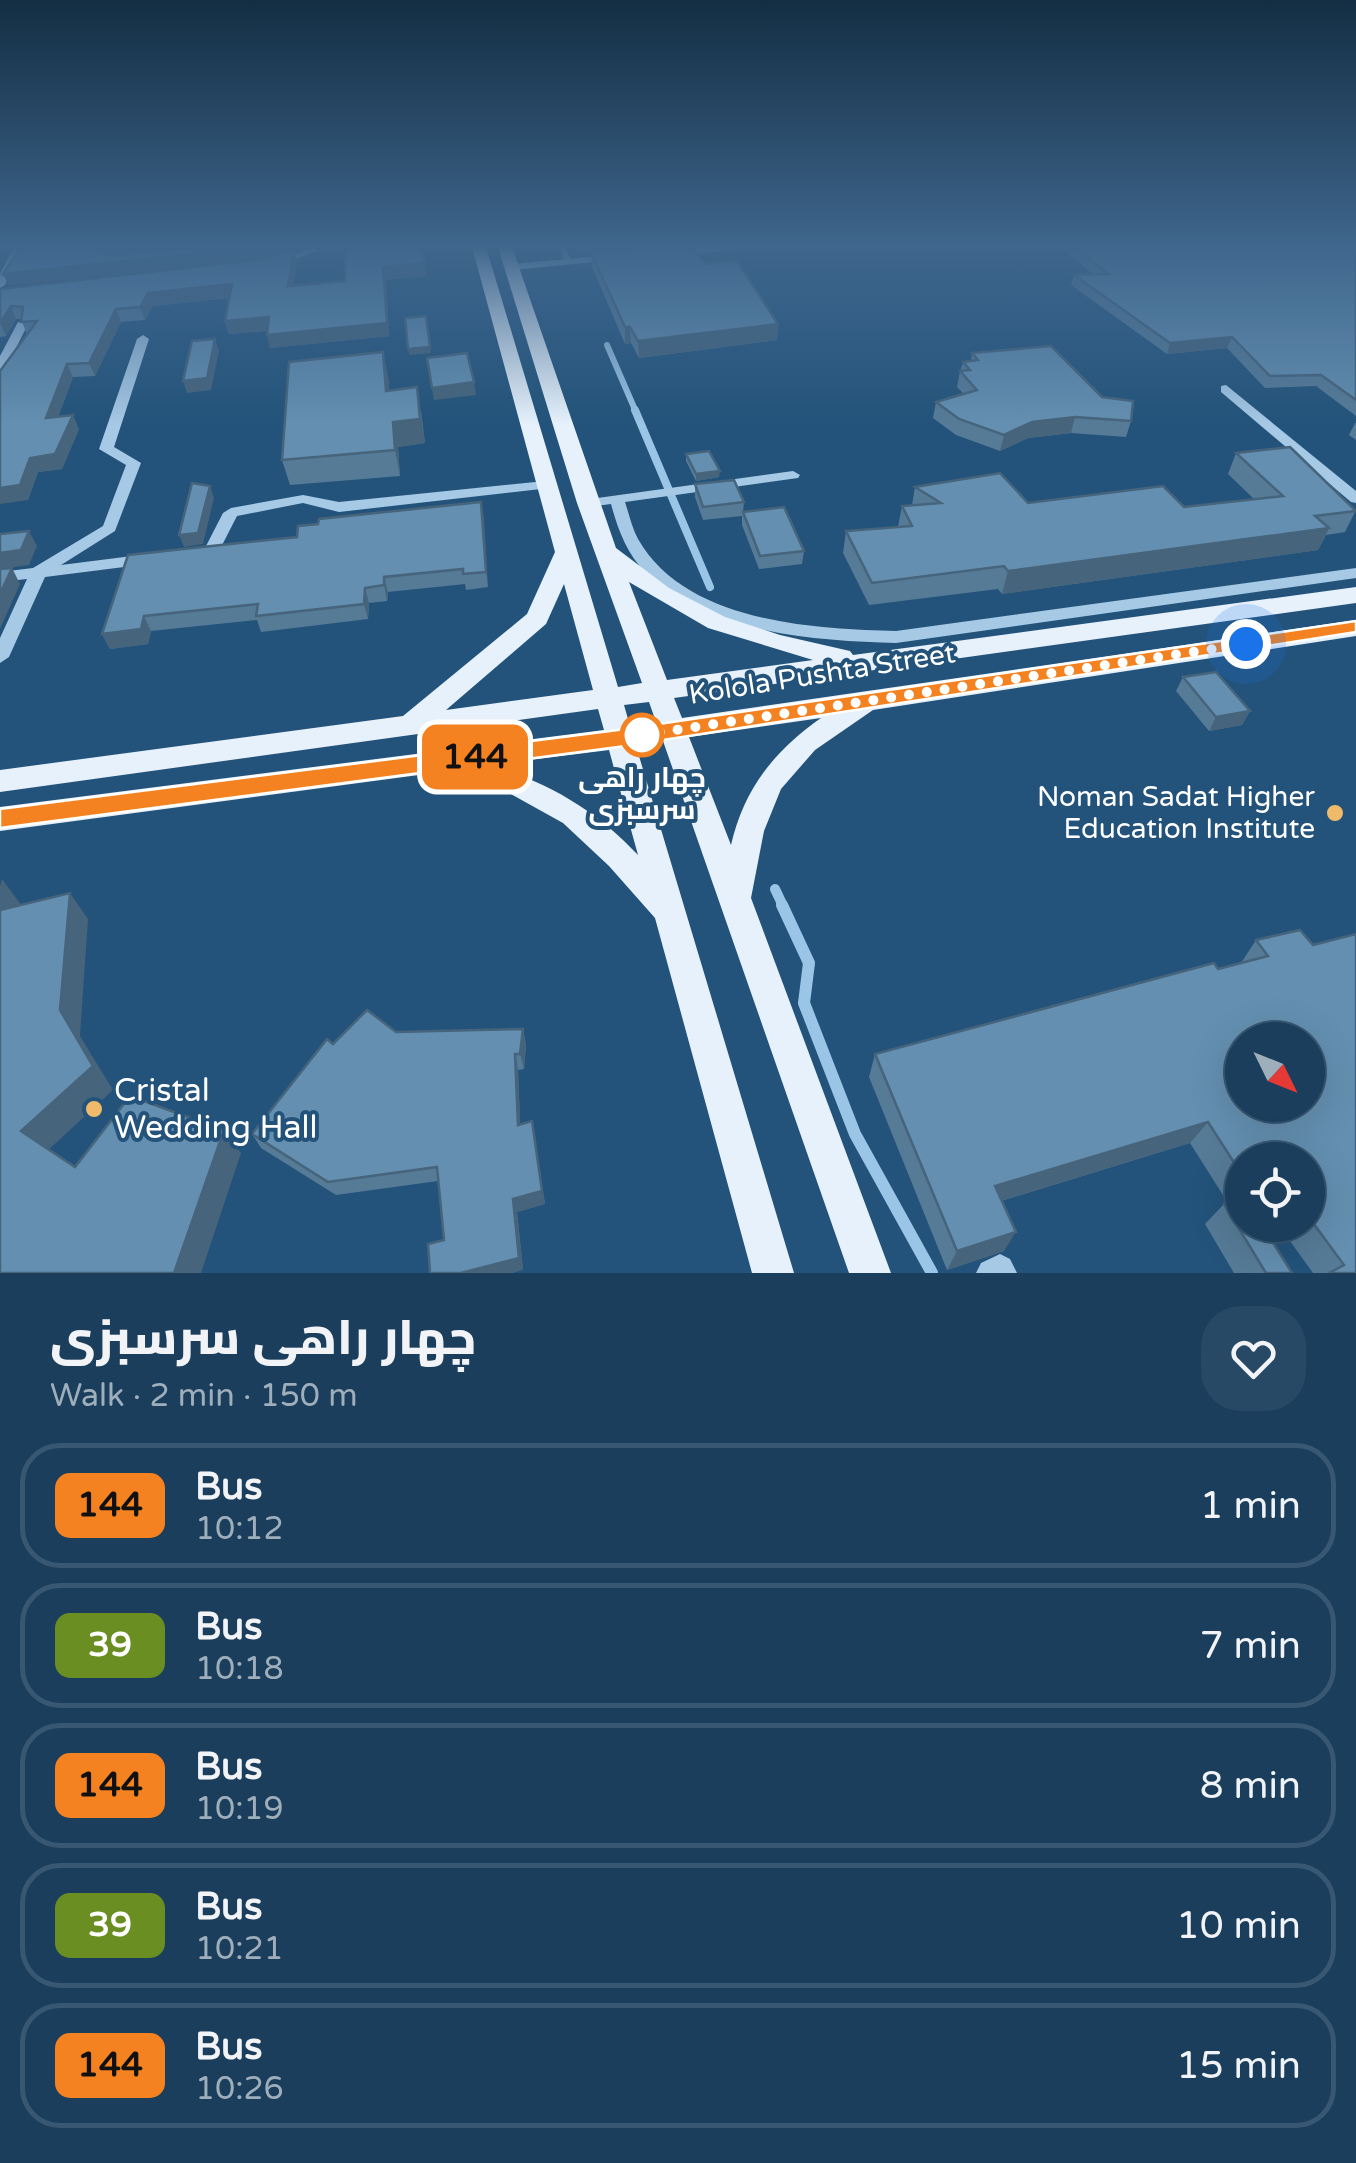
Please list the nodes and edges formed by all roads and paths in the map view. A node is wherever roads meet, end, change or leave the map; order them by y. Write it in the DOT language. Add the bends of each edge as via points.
graph roads {
  1 [pos="495,306"];
  2 [pos="524,306"];
  3 [pos="22,324"];
  4 [pos="143,339"];
  5 [pos="0,368"];
  6 [pos="1226,389"];
  7 [pos="793,475"];
  8 [pos="545,485"];
  9 [pos="616,498"];
  10 [pos="1356,499"];
  11 [pos="588,502"];
  12 [pos="606,550"];
  13 [pos="564,556"];
  14 [pos="40,572"];
  15 [pos="1356,573"];
  16 [pos="0,577"];
  17 [pos="1356,595"];
  18 [pos="1356,628"];
  19 [pos="0,657"];
  20 [pos="866,662"];
  21 [pos="657,690"];
  22 [pos="606,697"];
  23 [pos="879,697"];
  24 [pos="407,727"];
  25 [pos="672,730"];
  26 [pos="618,738"];
  27 [pos="409,766"];
  28 [pos="0,781"];
  29 [pos="0,818"];
  30 [pos="736,900"];
  31 [pos="672,918"];
  32 [pos="773,1273"];
  33 [pos="870,1273"];
  1 -- 8 [label="main road"];
  2 -- 11 [label="main road"];
  3 -- 5 [label="street"];
  4 -- 14 [label="street" via="106,449 134,463 124,500 110,528"];
  6 -- 10 [label="street"];
  7 -- 9 [label="street"];
  8 -- 13 [label="main road"];
  8 -- 14 [label="street" via="339,506 303,499 231,513 212,552"];
  9 -- 11 [label="street"];
  9 -- 15 [label="street" via="632,544 698,601 826,637 896,637"];
  11 -- 12 [label="main road"];
  12 -- 20 [label="main road" via="645,586 691,614 785,648"];
  12 -- 21 [label="main road"];
  13 -- 22 [label="main road"];
  13 -- 24 [label="main road" via="537,618"];
  14 -- 16 [label="street"];
  14 -- 19 [label="street"];
  17 -- 20 [label="main road"];
  18 -- 23 [label="main road, Kolola Pushta Street"];
  20 -- 21 [label="main road"];
  21 -- 22 [label="main road"];
  21 -- 25 [label="main road"];
  22 -- 24 [label="main road"];
  22 -- 26 [label="main road"];
  23 -- 25 [label="main road, Kolola Pushta Street"];
  23 -- 30 [label="main road" via="818,729 765,784 744,839"];
  24 -- 28 [label="main road"];
  25 -- 26 [label="main road, Kolola Pushta Street"];
  25 -- 30 [label="main road"];
  26 -- 27 [label="main road, Kolola Pushta Street"];
  26 -- 31 [label="main road"];
  27 -- 29 [label="main road, Kolola Pushta Street"];
  27 -- 31 [label="main road" via="486,772 559,802 618,850"];
  30 -- 33 [label="main road"];
  31 -- 32 [label="main road"];
}
